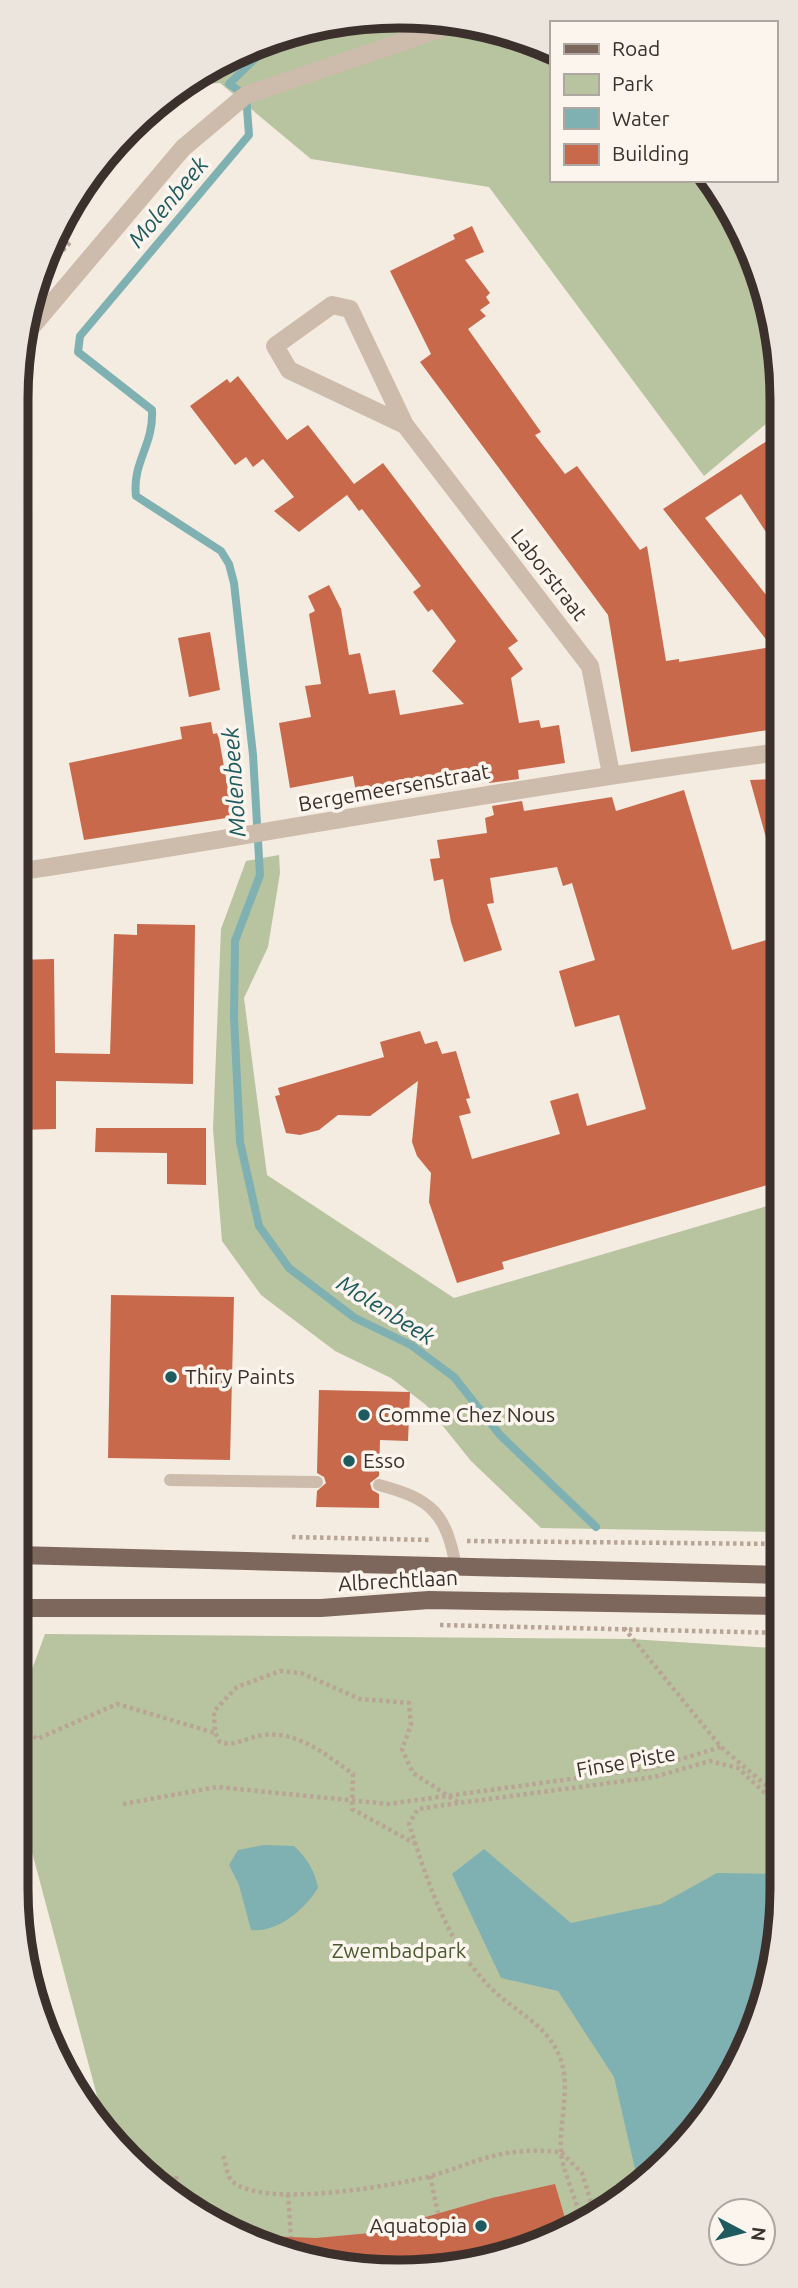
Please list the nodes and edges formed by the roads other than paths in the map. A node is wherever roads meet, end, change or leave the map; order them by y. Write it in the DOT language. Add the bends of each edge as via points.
graph roads {
  1 [pos="437,30"];
  2 [pos="36,321"];
  3 [pos="405,425"];
  4 [pos="770,753"];
  5 [pos="611,774"];
  6 [pos="28,870"];
  7 [pos="170,1480"];
  8 [pos="317,1482"];
  9 [pos="379,1485"];
  10 [pos="28,1555"];
  11 [pos="456,1567"];
  12 [pos="770,1574"];
  13 [pos="770,1606"];
  14 [pos="28,1608"];
  1 -- 2 [label="street" via="246,95 183,148"];
  3 -- 3 [label="street, Laborstraat" via="350,309 332,305 275,346 289,370"];
  3 -- 5 [label="street, Laborstraat" via="590,666"];
  4 -- 5 [label="street, Bergemeersenstraat"];
  5 -- 6 [label="street, Bergemeersenstraat"];
  7 -- 8 [label="lane"];
  9 -- 11 [label="lane" via="405,1492 442,1518"];
  10 -- 11 [label="main road, Albrechtlaan"];
  11 -- 12 [label="main road, Albrechtlaan"];
  13 -- 14 [label="main road, Albrechtlaan" via="429,1600 321,1608"];
}
